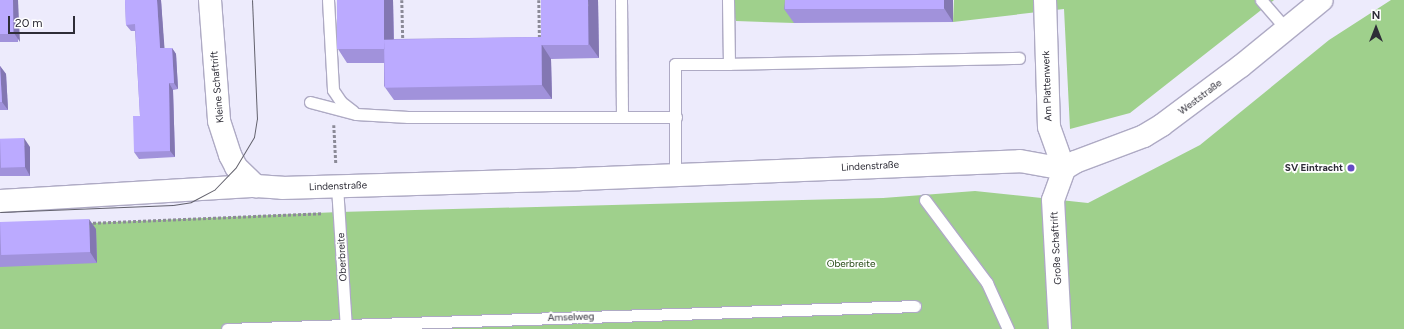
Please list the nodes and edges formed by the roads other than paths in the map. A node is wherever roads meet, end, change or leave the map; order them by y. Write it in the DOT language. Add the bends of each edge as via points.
graph roads {
  1 [pos="210,0"];
  2 [pos="328,0"];
  3 [pos="621,0"];
  4 [pos="728,0"];
  5 [pos="1045,0"];
  6 [pos="1261,0"];
  7 [pos="1322,0"];
  8 [pos="1286,29"];
  9 [pos="1019,58"];
  10 [pos="729,64"];
  11 [pos="310,102"];
  12 [pos="356,114"];
  13 [pos="622,117"];
  14 [pos="676,117"];
  15 [pos="1064,169"];
  16 [pos="675,175"];
  17 [pos="256,186"];
  18 [pos="337,186"];
  19 [pos="925,200"];
  20 [pos="0,201"];
  21 [pos="915,306"];
  22 [pos="346,327"];
  23 [pos="227,329"];
  24 [pos="1008,329"];
  25 [pos="1060,329"];
  1 -- 17 [label="street, Kleine Schaftrift" via="219,121 236,167"];
  2 -- 12 [label="lane" via="333,90 341,102"];
  3 -- 13 [label="lane"];
  4 -- 10 [label="lane"];
  5 -- 15 [label="street, Am Plattenwerk" via="1048,127"];
  6 -- 8 [label="lane"];
  7 -- 8 [label="street, Weststraße"];
  8 -- 15 [label="street, Weststraße" via="1162,126 1144,136 1074,162"];
  9 -- 10 [label="lane"];
  10 -- 14 [label="lane" via="675,64"];
  11 -- 12 [label="lane"];
  12 -- 13 [label="lane" via="408,117"];
  13 -- 14 [label="lane"];
  14 -- 16 [label="lane"];
  15 -- 16 [label="street, Lindenstraße" via="1020,161"];
  15 -- 25 [label="street, Große Schaftrift" via="1053,200"];
  16 -- 18 [label="street, Lindenstraße"];
  17 -- 18 [label="street, Lindenstraße"];
  17 -- 20 [label="street, Lindenstraße"];
  18 -- 22 [label="lane, Oberbreite"];
  19 -- 24 [label="lane" via="987,283"];
  21 -- 22 [label="lane, Amselweg"];
  22 -- 23 [label="lane, Amselweg"];
}
